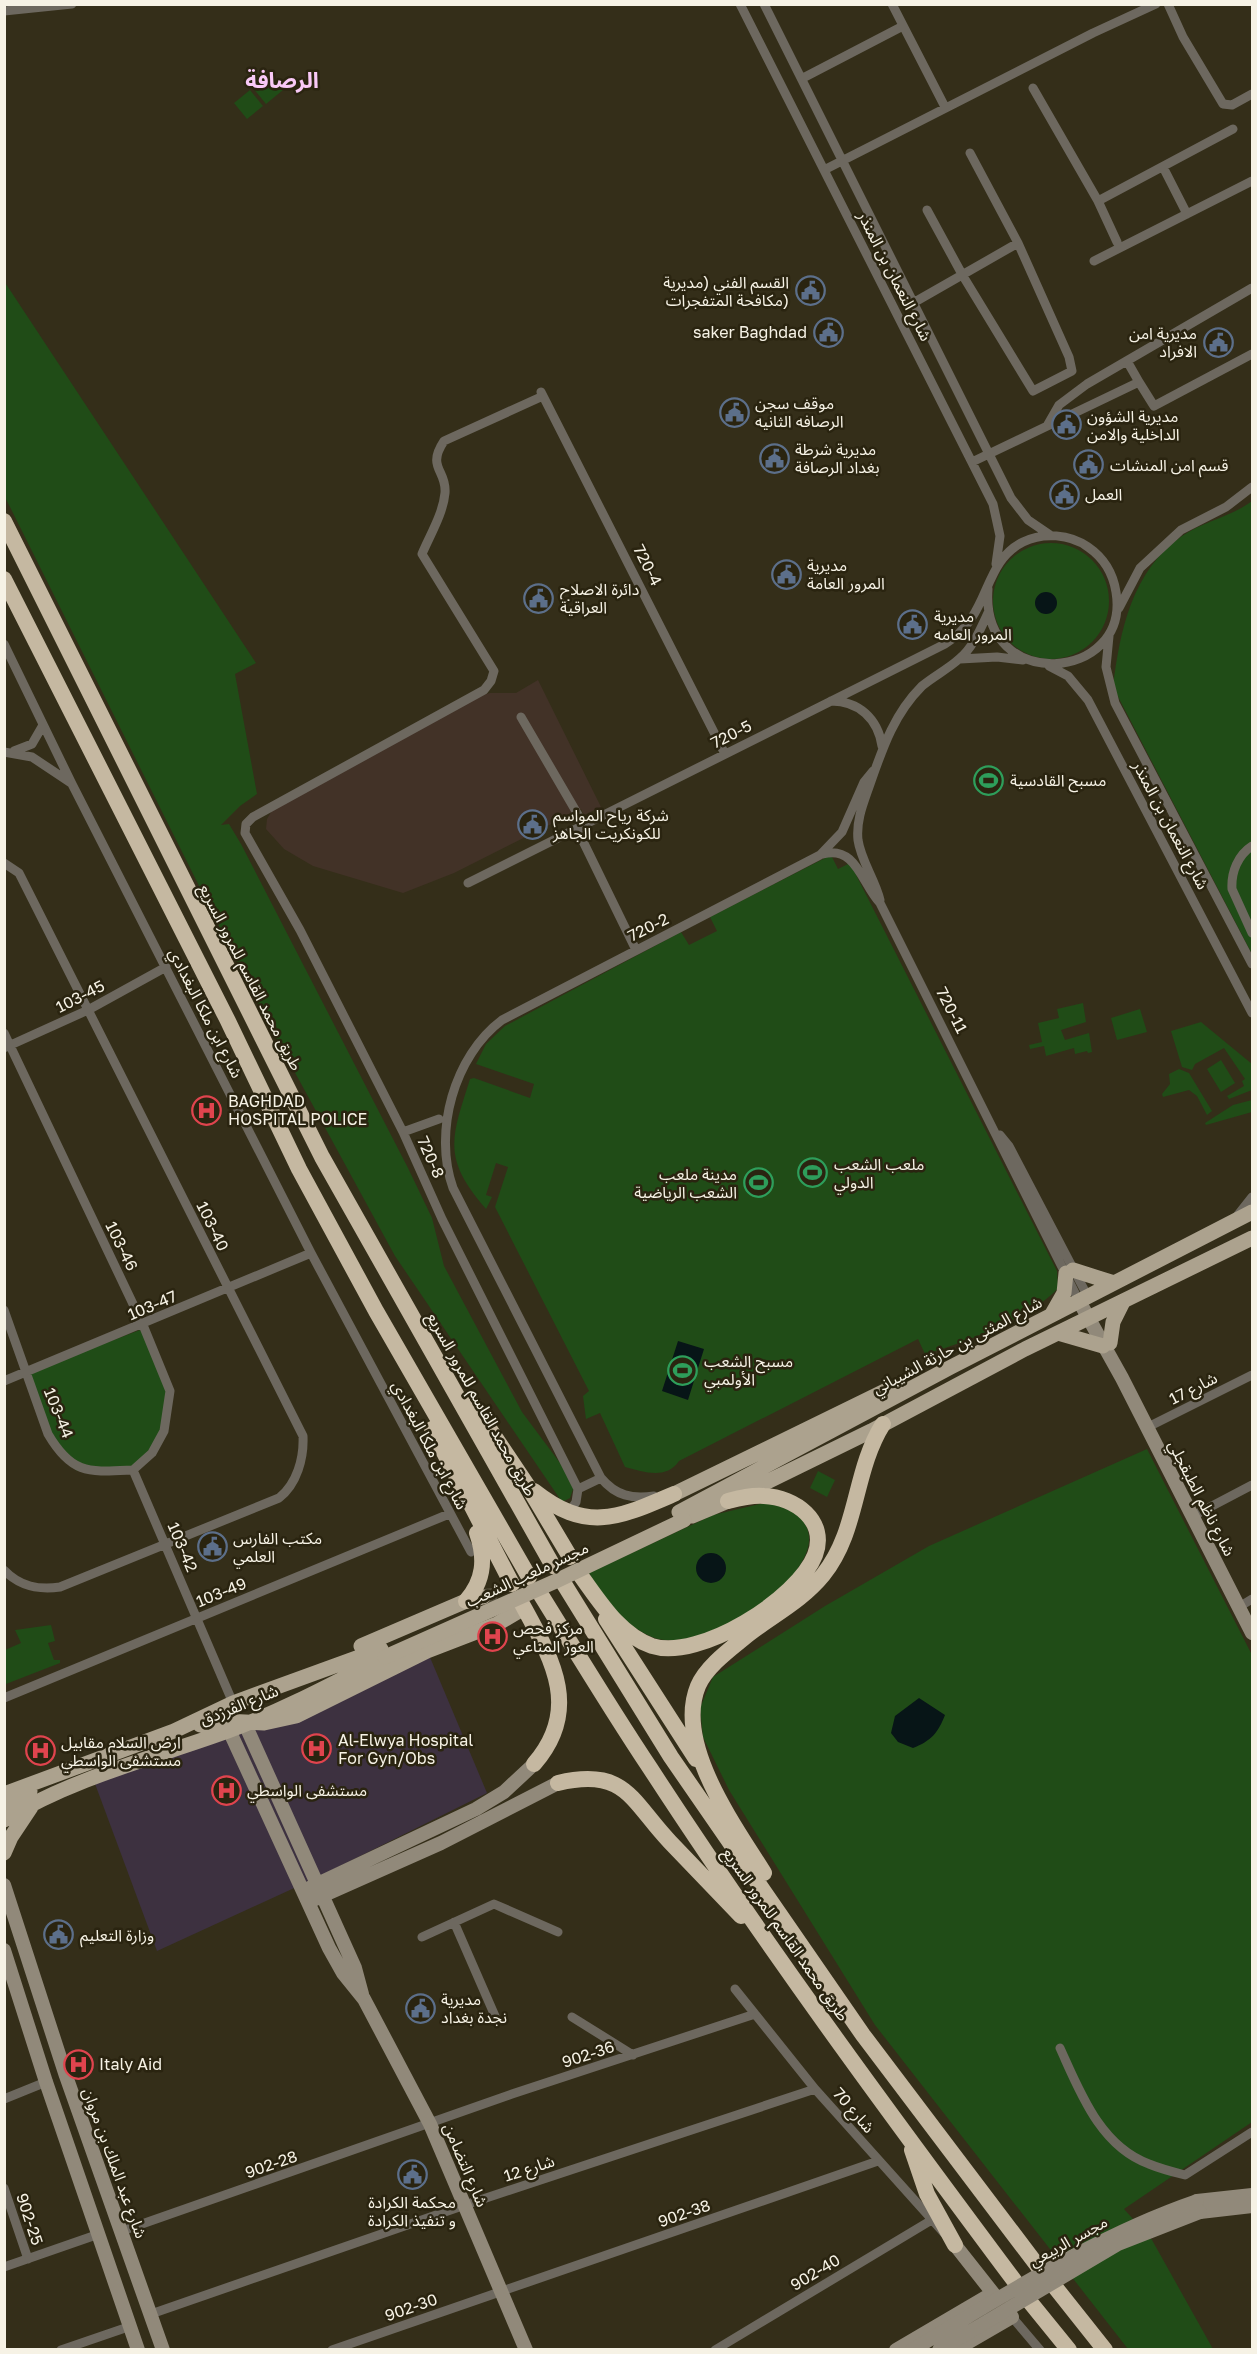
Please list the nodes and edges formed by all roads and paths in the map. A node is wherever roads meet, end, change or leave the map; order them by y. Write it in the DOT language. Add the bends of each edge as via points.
graph roads {
  1 [pos="72,4"];
  2 [pos="740,4"];
  3 [pos="764,4"];
  4 [pos="892,4"];
  5 [pos="1156,4"];
  6 [pos="1168,4"];
  7 [pos="4,11"];
  8 [pos="903,26"];
  9 [pos="802,78"];
  10 [pos="1033,88"];
  11 [pos="1252,94"];
  12 [pos="945,107"];
  13 [pos="1233,129"];
  14 [pos="970,153"];
  15 [pos="842,161"];
  16 [pos="1163,167"];
  17 [pos="824,170"];
  18 [pos="1252,181"];
  19 [pos="1098,201"];
  20 [pos="927,210"];
  21 [pos="1187,214"];
  22 [pos="1117,242"];
  23 [pos="1018,243"];
  24 [pos="1094,261"];
  25 [pos="963,276"];
  26 [pos="1252,288"];
  27 [pos="913,303"];
  28 [pos="937,350"];
  29 [pos="1252,354"];
  30 [pos="919,358"];
  31 [pos="1127,361"];
  32 [pos="1139,382"];
  33 [pos="1047,426"];
  34 [pos="989,454"];
  35 [pos="972,462"];
  36 [pos="1252,487"];
  37 [pos="4,521"];
  38 [pos="1050,535"];
  39 [pos="995,568"];
  40 [pos="4,579"];
  41 [pos="988,589"];
  42 [pos="988,613"];
  43 [pos="1115,615"];
  44 [pos="1110,630"];
  45 [pos="4,644"];
  46 [pos="960,659"];
  47 [pos="1033,662"];
  48 [pos="1047,665"];
  49 [pos="830,701"];
  50 [pos="521,717"];
  51 [pos="43,725"];
  52 [pos="882,746"];
  53 [pos="9,752"];
  54 [pos="725,754"];
  55 [pos="72,784"];
  56 [pos="253,817"];
  57 [pos="853,823"];
  58 [pos="581,827"];
  59 [pos="835,840"];
  60 [pos="1252,846"];
  61 [pos="820,855"];
  62 [pos="843,855"];
  63 [pos="4,864"];
  64 [pos="468,883"];
  65 [pos="880,903"];
  66 [pos="1252,933"];
  67 [pos="636,950"];
  68 [pos="1252,964"];
  69 [pos="166,967"];
  70 [pos="88,1010"];
  71 [pos="1252,1013"];
  72 [pos="4,1033"];
  73 [pos="7,1047"];
  74 [pos="444,1118"];
  75 [pos="403,1132"];
  76 [pos="1252,1197"];
  77 [pos="1252,1212"];
  78 [pos="1230,1223"];
  79 [pos="1252,1238"];
  80 [pos="311,1253"];
  81 [pos="1070,1272"];
  82 [pos="1114,1283"];
  83 [pos="227,1289"];
  84 [pos="401,1296"];
  85 [pos="1084,1299"];
  86 [pos="1123,1302"];
  87 [pos="4,1311"];
  88 [pos="376,1311"];
  89 [pos="1051,1316"];
  90 [pos="1093,1317"];
  91 [pos="143,1325"];
  92 [pos="1058,1333"];
  93 [pos="1106,1345"];
  94 [pos="951,1367"];
  95 [pos="27,1373"];
  96 [pos="1252,1375"];
  97 [pos="4,1381"];
  98 [pos="883,1424"];
  99 [pos="1148,1427"];
  100 [pos="133,1470"];
  101 [pos="601,1478"];
  102 [pos="527,1485"];
  103 [pos="1252,1485"];
  104 [pos="578,1490"];
  105 [pos="674,1494"];
  106 [pos="464,1495"];
  107 [pos="728,1501"];
  108 [pos="449,1514"];
  109 [pos="568,1514"];
  110 [pos="681,1516"];
  111 [pos="1193,1516"];
  112 [pos="165,1545"];
  113 [pos="471,1552"];
  114 [pos="570,1557"];
  115 [pos="553,1566"];
  116 [pos="4,1570"];
  117 [pos="529,1576"];
  118 [pos="512,1584"];
  119 [pos="564,1584"];
  120 [pos="541,1595"];
  121 [pos="483,1597"];
  122 [pos="1252,1599"];
  123 [pos="466,1601"];
  124 [pos="523,1606"];
  125 [pos="1239,1607"];
  126 [pos="197,1618"];
  127 [pos="1252,1633"];
  128 [pos="383,1653"];
  129 [pos="4,1698"];
  130 [pos="235,1703"];
  131 [pos="237,1725"];
  132 [pos="174,1731"];
  133 [pos="534,1764"];
  134 [pos="57,1773"];
  135 [pos="711,1782"];
  136 [pos="558,1783"];
  137 [pos="4,1794"];
  138 [pos="35,1801"];
  139 [pos="4,1807"];
  140 [pos="4,1820"];
  141 [pos="4,1853"];
  142 [pos="4,1885"];
  143 [pos="321,1889"];
  144 [pos="305,1896"];
  145 [pos="454,1922"];
  146 [pos="558,1932"];
  147 [pos="422,1937"];
  148 [pos="4,1950"];
  149 [pos="775,1951"];
  150 [pos="349,1970"];
  151 [pos="735,1989"];
  152 [pos="755,2014"];
  153 [pos="495,2016"];
  154 [pos="572,2017"];
  155 [pos="51,2029"];
  156 [pos="32,2035"];
  157 [pos="863,2035"];
  158 [pos="1060,2048"];
  159 [pos="633,2055"];
  160 [pos="46,2082"];
  161 [pos="816,2089"];
  162 [pos="4,2099"];
  163 [pos="430,2124"];
  164 [pos="1252,2132"];
  165 [pos="88,2138"];
  166 [pos="909,2140"];
  167 [pos="68,2145"];
  168 [pos="878,2161"];
  169 [pos="4,2188"];
  170 [pos="1252,2195"];
  171 [pos="465,2205"];
  172 [pos="1252,2206"];
  173 [pos="1198,2207"];
  174 [pos="930,2221"];
  175 [pos="122,2232"];
  176 [pos="99,2235"];
  177 [pos="955,2245"];
  178 [pos="28,2259"];
  179 [pos="4,2267"];
  180 [pos="1040,2269"];
  181 [pos="1016,2283"];
  182 [pos="1055,2288"];
  183 [pos="501,2293"];
  184 [pos="1030,2302"];
  185 [pos="151,2314"];
  186 [pos="1010,2315"];
  187 [pos="131,2326"];
  188 [pos="61,2349"];
  189 [pos="138,2349"];
  190 [pos="163,2349"];
  191 [pos="332,2349"];
  192 [pos="526,2349"];
  193 [pos="715,2349"];
  194 [pos="896,2349"];
  195 [pos="912,2349"];
  196 [pos="939,2349"];
  197 [pos="955,2349"];
  198 [pos="1040,2349"];
  199 [pos="1070,2349"];
  200 [pos="1105,2349"];
  1 -- 7 [label="street"];
  2 -- 17 [label="street, شارع النعمان بن المنذر"];
  3 -- 9 [label="street, شارع النعمان بن المنذر"];
  4 -- 8 [label="street"];
  5 -- 12 [label="street"];
  6 -- 11 [label="street" via="1223,104 1232,105"];
  8 -- 9 [label="street"];
  8 -- 12 [label="street"];
  9 -- 15 [label="street, شارع النعمان بن المنذر"];
  10 -- 19 [label="street"];
  12 -- 15 [label="street"];
  13 -- 16 [label="street"];
  14 -- 23 [label="street"];
  15 -- 17 [label="street"];
  15 -- 27 [label="street, شارع النعمان بن المنذر"];
  16 -- 19 [label="street"];
  16 -- 21 [label="street"];
  17 -- 30 [label="street, شارع النعمان بن المنذر"];
  18 -- 21 [label="street"];
  19 -- 22 [label="street"];
  20 -- 25 [label="street"];
  21 -- 24 [label="street"];
  23 -- 25 [label="street"];
  23 -- 25 [label="street" via="1072,371 1033,391"];
  25 -- 27 [label="street"];
  26 -- 31 [label="street"];
  27 -- 28 [label="street, شارع النعمان بن المنذر"];
  28 -- 30 [label="street"];
  28 -- 34 [label="street, شارع النعمان بن المنذر"];
  29 -- 32 [label="street" via="1154,406"];
  30 -- 35 [label="street, شارع النعمان بن المنذر"];
  31 -- 32 [label="street"];
  31 -- 33 [label="street" via="1059,405"];
  32 -- 33 [label="street"];
  33 -- 34 [label="street"];
  34 -- 35 [label="street"];
  34 -- 38 [label="street, شارع النعمان بن المنذر" via="1021,513"];
  35 -- 39 [label="street, شارع النعمان بن المنذر" via="999,525 1000,547"];
  36 -- 43 [label="street" via="1226,507 1181,530 1140,568"];
  37 -- 84 [label="highway, طريق محمد القاسم للمرور السريع" via="322,1157"];
  38 -- 39 [label="street" via="1013,548"];
  38 -- 43 [label="street" via="1083,543 1097,553 1114,582"];
  39 -- 41 [label="street"];
  40 -- 88 [label="highway" via="299,1168"];
  41 -- 42 [label="street"];
  41 -- 49 [label="street, 720-5" via="972,619 951,640"];
  42 -- 46 [label="street"];
  42 -- 47 [label="street" via="1004,644"];
  43 -- 44 [label="street"];
  44 -- 48 [label="street" via="1084,657"];
  44 -- 68 [label="street, شارع النعمان بن المنذر" via="1106,667 1115,703"];
  45 -- 51 [label="street, شارع ابن ملكا البغدادي"];
  46 -- 47 [label="street" via="997,657"];
  46 -- 52 [label="street, 720-11" via="912,697"];
  47 -- 48 [label="street"];
  48 -- 71 [label="street, شارع النعمان بن المنذر" via="1068,676 1089,699"];
  49 -- 52 [label="street" via="849,703 866,712 877,728"];
  49 -- 54 [label="street, 720-5"];
  50 -- 58 [label="street"];
  51 -- 53 [label="street" via="32,744"];
  51 -- 55 [label="street, شارع ابن ملكا البغدادي"];
  52 -- 57 [label="street, 720-11"];
  53 -- 55 [label="street" via="32,757"];
  54 -- 56 [label="street, 720-4" via="542,394 444,441 437,452 435,465 446,489 422,554 494,671 491,681 484,690"];
  54 -- 58 [label="street, 720-5"];
  55 -- 69 [label="street, شارع ابن ملكا البغدادي"];
  56 -- 75 [label="street, 720-8" via="245,828 246,838 300,930"];
  57 -- 59 [label="street, 720-2"];
  57 -- 65 [label="street, 720-11"];
  58 -- 64 [label="street, 720-5"];
  58 -- 67 [label="street"];
  59 -- 61 [label="street, 720-2"];
  59 -- 62 [label="street, 720-11" via="835,847"];
  60 -- 66 [label="street" via="1243,852 1231,881"];
  61 -- 62 [label="street"];
  61 -- 67 [label="street, 720-2"];
  62 -- 65 [label="street, 720-11" via="854,863"];
  63 -- 70 [label="street, 103-40" via="19,873"];
  65 -- 81 [label="street, 720-11" via="997,1132 1009,1146"];
  67 -- 74 [label="street, 720-2" via="491,1028 464,1065"];
  69 -- 70 [label="street, 103-45"];
  69 -- 80 [label="street, شارع ابن ملكا البغدادي"];
  70 -- 73 [label="street, 103-45"];
  70 -- 83 [label="street, 103-40"];
  72 -- 73 [label="street, 103-46"];
  73 -- 91 [label="street, 103-46"];
  74 -- 75 [label="street"];
  74 -- 101 [label="street, 720-8" via="445,1154 453,1188"];
  75 -- 104 [label="street, 720-8" via="442,1219"];
  76 -- 78 [label="street"];
  77 -- 78 [label="main road, شارع المثنى بن حارثة الشيباني"];
  78 -- 82 [label="main road, شارع المثنى بن حارثة الشيباني"];
  79 -- 86 [label="main road"];
  80 -- 83 [label="street, 103-47"];
  80 -- 108 [label="street, شارع ابن ملكا البغدادي"];
  81 -- 82 [label="main road"];
  81 -- 85 [label="street, 720-11"];
  81 -- 89 [label="main road"];
  82 -- 85 [label="main road, شارع المثنى بن حارثة الشيباني"];
  83 -- 91 [label="street, 103-47"];
  83 -- 112 [label="street, 103-40" via="303,1436 302,1456 291,1486 279,1498"];
  84 -- 102 [label="highway"];
  84 -- 115 [label="highway, طريق محمد القاسم للمرور السريع"];
  85 -- 89 [label="main road, شارع المثنى بن حارثة الشيباني"];
  85 -- 90 [label="street, شارع ناظم الطبقجلي"];
  86 -- 90 [label="main road"];
  86 -- 93 [label="main road"];
  87 -- 95 [label="street, 103-44"];
  88 -- 106 [label="highway"];
  88 -- 117 [label="highway"];
  89 -- 94 [label="main road, شارع المثنى بن حارثة الشيباني"];
  90 -- 92 [label="main road"];
  90 -- 93 [label="street, شارع ناظم الطبقجلي"];
  91 -- 95 [label="street, 103-47"];
  91 -- 100 [label="street, 103-46" via="170,1390 164,1431 152,1453"];
  92 -- 93 [label="main road"];
  92 -- 98 [label="main road"];
  93 -- 99 [label="street, شارع ناظم الطبقجلي"];
  94 -- 105 [label="main road" via="888,1390"];
  94 -- 110 [label="main road, شارع المثنى بن حارثة الشيباني"];
  95 -- 97 [label="street, 103-47"];
  95 -- 100 [label="street, 103-44" via="48,1434 59,1452 76,1467 104,1472"];
  96 -- 99 [label="street, شارع 17"];
  98 -- 107 [label="main road"];
  98 -- 135 [label="highway" via="865,1460 848,1531 823,1575 803,1598 728,1652 698,1685 693,1705 694,1734"];
  99 -- 111 [label="street, شارع ناظم الطبقجلي"];
  100 -- 112 [label="street, 103-42"];
  101 -- 104 [label="street"];
  101 -- 105 [label="street, 720-8" via="608,1487 628,1497"];
  102 -- 109 [label="highway"];
  102 -- 114 [label="highway"];
  103 -- 111 [label="street"];
  104 -- 109 [label="street"];
  105 -- 109 [label="highway" via="626,1515 588,1518"];
  106 -- 118 [label="highway"];
  106 -- 123 [label="highway" via="483,1561 476,1590"];
  107 -- 110 [label="main road"];
  107 -- 135 [label="highway" via="760,1496 788,1501 808,1515 817,1535 815,1554 795,1585 739,1625 686,1647 652,1646 617,1622 581,1576"];
  108 -- 113 [label="street, شارع ابن ملكا البغدادي"];
  108 -- 126 [label="street, 103-49"];
  110 -- 128 [label="main road, مجسر ملعب الشعب, bridge" via="534,1591"];
  111 -- 125 [label="street, شارع ناظم الطبقجلي"];
  112 -- 116 [label="street, 103-40" via="60,1587 42,1589 26,1585"];
  112 -- 126 [label="street, 103-42"];
  119 -- 157 [label="highway, طريق محمد القاسم للمرور السريع" via="671,1757"];
  120 -- 149 [label="highway, طريق محمد القاسم للمرور السريع" via="650,1769"];
  121 -- 123 [label="main road"];
  122 -- 125 [label="street"];
  123 -- 130 [label="main road" via="261,1685"];
  124 -- 131 [label="main road" via="296,1716"];
  124 -- 133 [label="highway" via="546,1645 560,1706 548,1748"];
  125 -- 127 [label="street, شارع ناظم الطبقجلي"];
  126 -- 129 [label="street, 103-49"];
  126 -- 130 [label="street, 103-42"];
  128 -- 130 [label="main road, شارع الفرزدق"];
  128 -- 131 [label="main road, شارع الفرزدق" via="317,1692"];
  130 -- 132 [label="main road, شارع الفرزدق"];
  131 -- 132 [label="main road" via="209,1723"];
  131 -- 138 [label="main road, شارع الفرزدق"];
  131 -- 143 [label="street, شارع التضامن"];
  131 -- 144 [label="street, شارع التضامن"];
  132 -- 134 [label="main road, شارع الفرزدق"];
  133 -- 143 [label="street" via="504,1792 476,1809"];
  134 -- 137 [label="main road, شارع الفرزدق"];
  134 -- 139 [label="main road"];
  135 -- 157 [label="highway"];
  136 -- 143 [label="street" via="441,1843"];
  136 -- 149 [label="highway" via="593,1779 610,1783 639,1802 668,1839"];
  138 -- 140 [label="main road, شارع الفرزدق"];
  138 -- 141 [label="main road"];
  142 -- 155 [label="street, شارع عبد الملك بن مروان"];
  143 -- 144 [label="street"];
  143 -- 150 [label="street, شارع التضامن"];
  144 -- 150 [label="street, شارع التضامن"];
  145 -- 146 [label="street" via="494,1904"];
  145 -- 147 [label="street"];
  145 -- 153 [label="street"];
  148 -- 156 [label="street"];
  149 -- 166 [label="highway, طريق محمد القاسم للمرور السريع"];
  150 -- 163 [label="street, شارع التضامن"];
  151 -- 152 [label="street, شارع 70"];
  152 -- 159 [label="street, 902-36"];
  152 -- 161 [label="street, شارع 70"];
  154 -- 159 [label="street"];
  155 -- 156 [label="street"];
  155 -- 165 [label="street, شارع عبد الملك بن مروان"];
  156 -- 160 [label="street"];
  157 -- 180 [label="highway, طريق محمد القاسم للمرور السريع"];
  158 -- 164 [label="street" via="1103,2131 1147,2164 1185,2175"];
  159 -- 163 [label="street, 902-36"];
  160 -- 162 [label="street"];
  160 -- 167 [label="street"];
  161 -- 168 [label="street, شارع 70"];
  161 -- 171 [label="street, شارع 12"];
  163 -- 171 [label="street, شارع التضامن"];
  163 -- 175 [label="street, 902-28"];
  165 -- 167 [label="street"];
  165 -- 175 [label="street, شارع عبد الملك بن مروان"];
  166 -- 177 [label="highway" via="927,2194"];
  166 -- 181 [label="highway, طريق محمد القاسم للمرور السريع"];
  167 -- 176 [label="street"];
  168 -- 174 [label="street, شارع 70"];
  168 -- 183 [label="street, 902-38"];
  169 -- 178 [label="street, 902-25"];
  170 -- 173 [label="street, مجسر الربيعي"];
  171 -- 183 [label="street, شارع التضامن"];
  171 -- 185 [label="street, شارع 12"];
  172 -- 173 [label="street, مجسر الربيعي"];
  173 -- 195 [label="street, مجسر الربيعي, bridge" via="1151,2217 1110,2235"];
  173 -- 196 [label="street, مجسر الربيعي, bridge" via="1118,2244"];
  174 -- 177 [label="street, شارع 70"];
  174 -- 193 [label="street, 902-40"];
  175 -- 185 [label="street, شارع عبد الملك بن مروان"];
  176 -- 178 [label="street"];
  176 -- 187 [label="street"];
  177 -- 194 [label="street" via="994,2295"];
  178 -- 179 [label="street"];
  182 -- 200 [label="highway"];
  183 -- 191 [label="street, 902-30"];
  183 -- 192 [label="street, شارع التضامن"];
  184 -- 199 [label="highway"];
  185 -- 190 [label="street, شارع عبد الملك بن مروان"];
  186 -- 197 [label="street"];
  186 -- 198 [label="street"];
  187 -- 188 [label="street"];
  187 -- 189 [label="street"];
}
